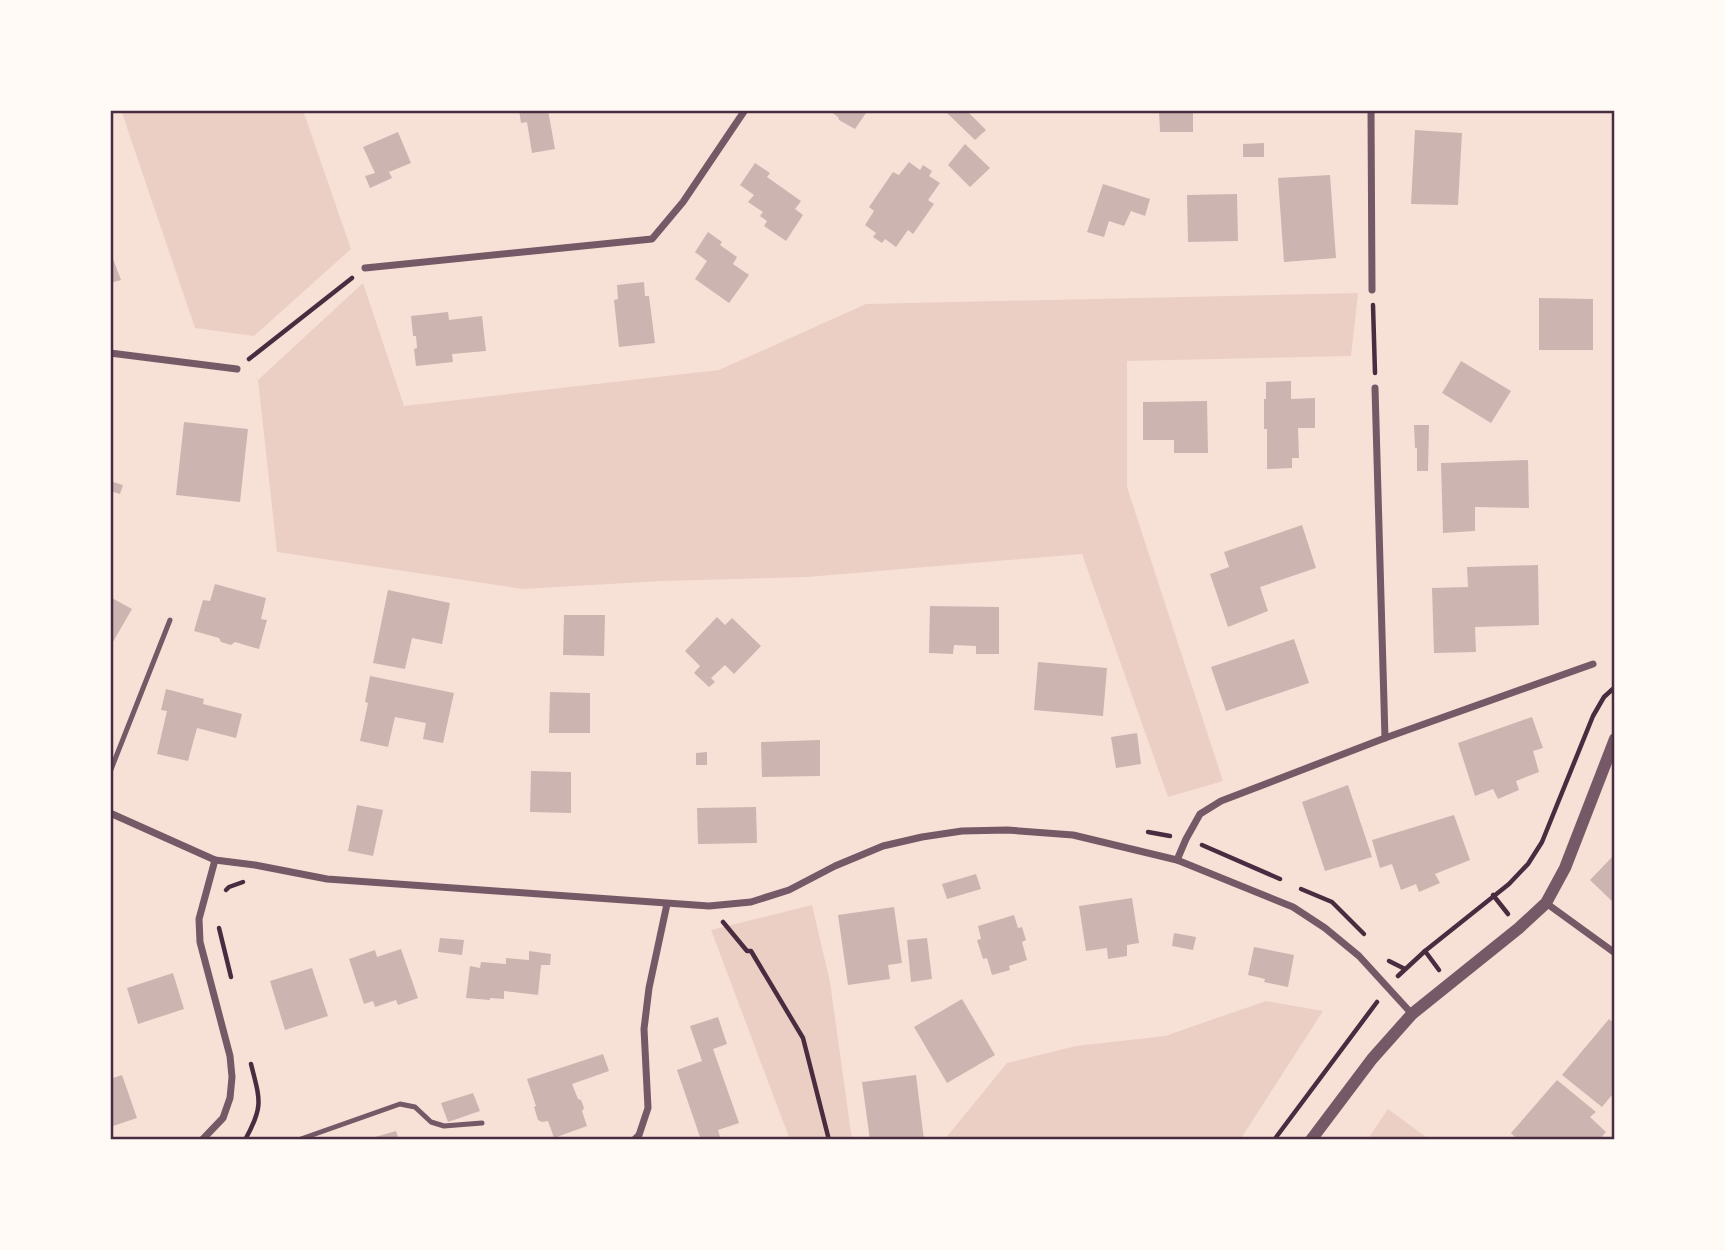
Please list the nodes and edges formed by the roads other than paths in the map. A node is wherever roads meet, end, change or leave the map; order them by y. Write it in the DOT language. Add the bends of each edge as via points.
graph roads {
  1 [pos="745,110"];
  2 [pos="1371,110"];
  3 [pos="365,268"];
  4 [pos="1372,290"];
  5 [pos="110,353"];
  6 [pos="237,369"];
  7 [pos="1375,388"];
  8 [pos="170,620"];
  9 [pos="1592,664"];
  10 [pos="1385,738"];
  11 [pos="1615,739"];
  12 [pos="110,772"];
  13 [pos="110,813"];
  14 [pos="215,860"];
  15 [pos="1177,860"];
  16 [pos="1546,903"];
  17 [pos="667,904"];
  18 [pos="1615,953"];
  19 [pos="1412,1014"];
  20 [pos="482,1123"];
  21 [pos="202,1140"];
  22 [pos="298,1140"];
  23 [pos="634,1140"];
  24 [pos="1311,1140"];
  1 -- 3 [label="street" via="683,202 652,239"];
  2 -- 4 [label="street"];
  5 -- 6 [label="street"];
  7 -- 10 [label="street"];
  8 -- 12 [label="lane"];
  9 -- 10 [label="street"];
  10 -- 15 [label="street" via="1221,800 1200,814"];
  11 -- 16 [label="street" via="1565,868"];
  13 -- 14 [label="street"];
  14 -- 17 [label="street" via="327,878"];
  14 -- 21 [label="street" via="199,919 200,942 232,1077 223,1118"];
  15 -- 17 [label="street" via="1073,835 962,831 883,846 789,890 751,902"];
  15 -- 19 [label="street" via="1293,907 1359,956"];
  16 -- 18 [label="street"];
  16 -- 19 [label="street"];
  17 -- 23 [label="street" via="643,1029 649,1108"];
  19 -- 24 [label="street"];
  20 -- 22 [label="lane" via="444,1126 415,1107 400,1104"];
}
